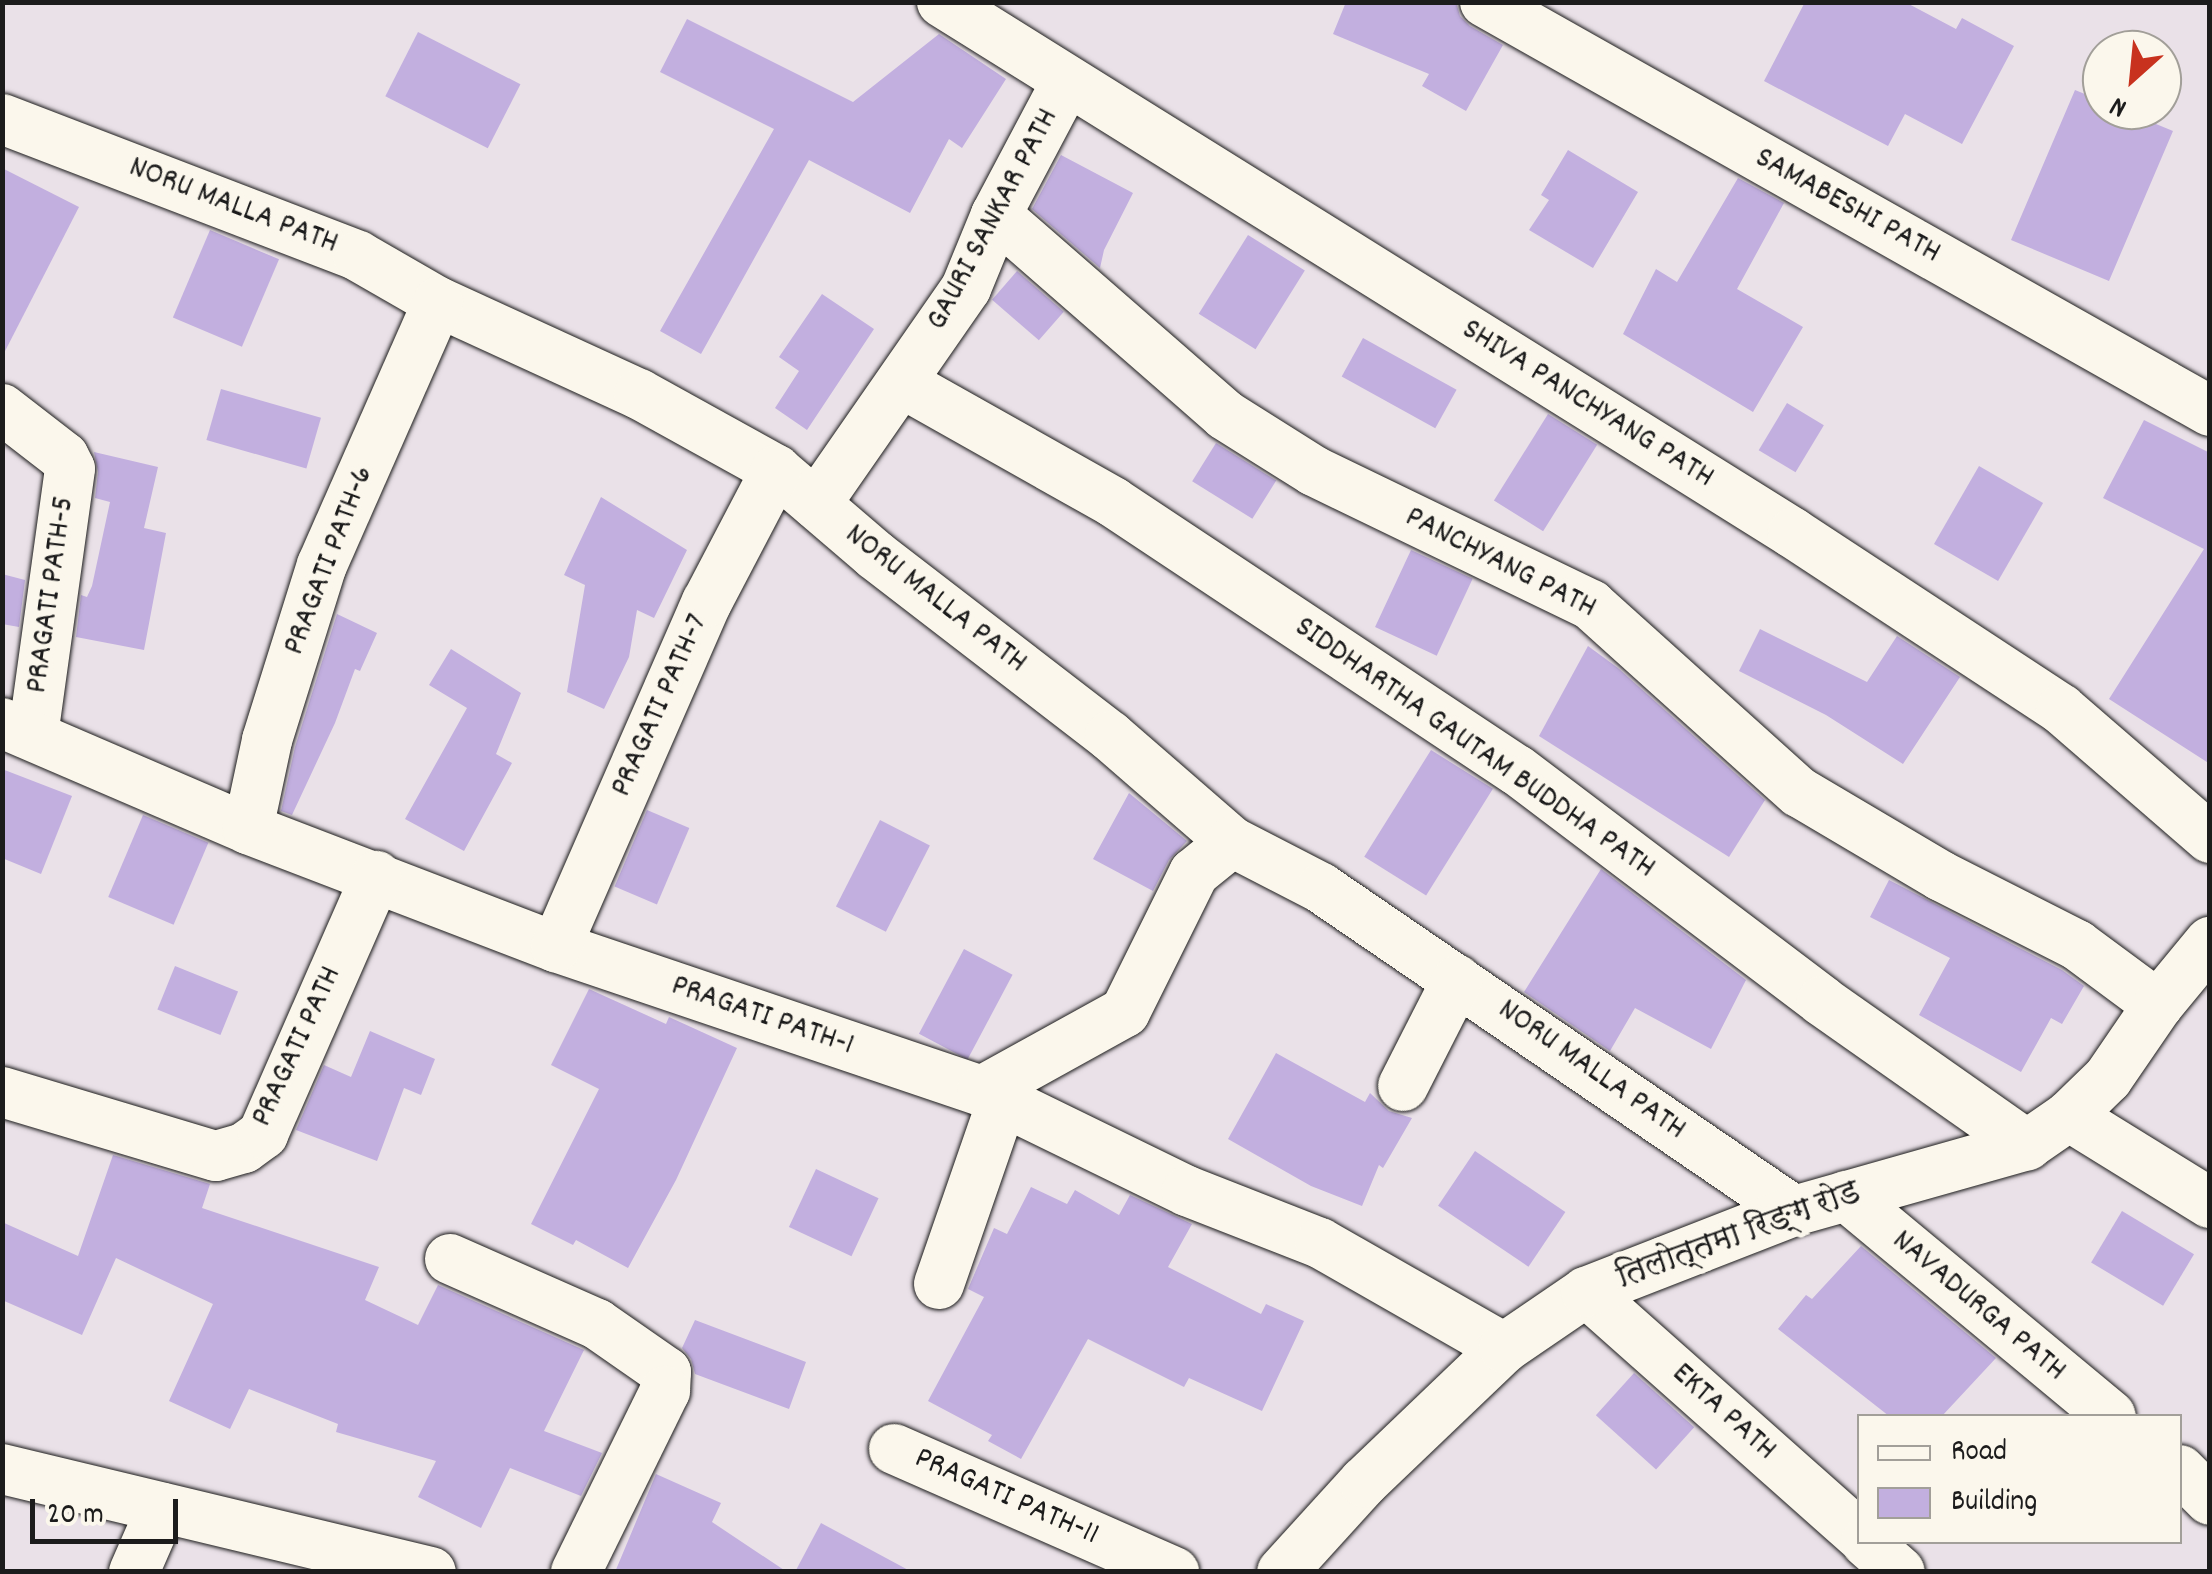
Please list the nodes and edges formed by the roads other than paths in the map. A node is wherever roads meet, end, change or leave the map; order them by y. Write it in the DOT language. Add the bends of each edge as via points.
graph roads {
  1 [pos="942,2"];
  2 [pos="1485,2"];
  3 [pos="1066,83"];
  4 [pos="2,118"];
  5 [pos="996,215"];
  6 [pos="438,302"];
  7 [pos="902,383"];
  8 [pos="2,408"];
  9 [pos="2210,411"];
  10 [pos="776,470"];
  11 [pos="816,504"];
  12 [pos="18,729"];
  13 [pos="248,829"];
  14 [pos="2210,838"];
  15 [pos="1232,842"];
  16 [pos="376,876"];
  17 [pos="556,947"];
  18 [pos="2191,978"];
  19 [pos="1457,980"];
  20 [pos="1403,1086"];
  21 [pos="2,1092"];
  22 [pos="992,1096"];
  23 [pos="2069,1116"];
  24 [pos="2026,1145"];
  25 [pos="1846,1196"];
  26 [pos="2210,1203"];
  27 [pos="1794,1211"];
  28 [pos="450,1259"];
  29 [pos="939,1284"];
  30 [pos="1586,1292"];
  31 [pos="1504,1348"];
  32 [pos="2109,1414"];
  33 [pos="894,1449"];
  34 [pos="2,1469"];
  35 [pos="2182,1472"];
  36 [pos="2210,1500"];
  37 [pos="162,1508"];
  38 [pos="1857,1533"];
  39 [pos="1868,1544"];
  40 [pos="316,1559"];
  41 [pos="134,1572"];
  42 [pos="431,1572"];
  43 [pos="576,1572"];
  44 [pos="1174,1572"];
  45 [pos="1282,1572"];
  46 [pos="1900,1572"];
  1 -- 3 [label="street, SHIVA PANCHYANG PATH"];
  2 -- 9 [label="street, SAMABESHI PATH"];
  3 -- 5 [label="street, GAURI SANKAR PATH"];
  3 -- 14 [label="street, SHIVA PANCHYANG PATH" via="1793,532 2061,709"];
  4 -- 6 [label="street, NORU MALLA PATH" via="358,256"];
  5 -- 7 [label="street, GAURI SANKAR PATH" via="966,288"];
  5 -- 18 [label="street, PANCHYANG PATH" via="1224,415 1314,470 1591,605 1799,792 2112,966"];
  6 -- 10 [label="street, NORU MALLA PATH" via="639,394"];
  6 -- 13 [label="street, PRAGATI PATH-6" via="322,565 267,740"];
  7 -- 11 [label="street, GAURI SANKAR PATH"];
  7 -- 24 [label="street, SIDDHARTHA GAUTAM BUDDHA PATH" via="1114,502 1516,770"];
  8 -- 12 [label="street, PRAGATI PATH-5" via="70,468"];
  10 -- 11 [label="street, NORU MALLA PATH"];
  10 -- 17 [label="street, PRAGATI PATH-7" via="707,602"];
  11 -- 15 [label="street, NORU MALLA PATH" via="1110,736"];
  12 -- 13 [label="street, PRAGATI PATH-1"];
  13 -- 16 [label="street, PRAGATI PATH-1"];
  15 -- 19 [label="street, NORU MALLA PATH" via="1320,888"];
  15 -- 22 [label="street" via="1194,873 1124,1012"];
  16 -- 17 [label="street, PRAGATI PATH-1"];
  16 -- 21 [label="street, PRAGATI PATH" via="263,1134 244,1148 216,1156"];
  17 -- 22 [label="street, PRAGATI PATH-1"];
  18 -- 23 [label="street, तिलोत्तमा रिङ्ग रोड"];
  19 -- 20 [label="street"];
  19 -- 27 [label="street, NORU MALLA PATH"];
  22 -- 29 [label="street"];
  22 -- 31 [label="street, PRAGATI PATH-1" via="1186,1191 1320,1243"];
  23 -- 24 [label="street, तिलोत्तमा रिङ्ग रोड"];
  23 -- 26 [label="street"];
  24 -- 25 [label="street, तिलोत्तमा रिङ्ग रोड"];
  25 -- 27 [label="street, तिलोत्तमा रिङ्ग रोड"];
  25 -- 32 [label="street, NAVADURGA PATH"];
  27 -- 30 [label="street, तिलोत्तमा रिङ्ग रोड"];
  28 -- 43 [label="street" via="597,1324 666,1372 665,1391"];
  30 -- 31 [label="street, तिलोत्तमा रिङ्ग रोड"];
  30 -- 38 [label="street, EKTA PATH"];
  31 -- 45 [label="street, तिलोत्तमा रिङ्ग रोड" via="1364,1482"];
  33 -- 44 [label="street, PRAGATI PATH-11"];
  34 -- 37 [label="street"];
  35 -- 36 [label="street"];
  37 -- 40 [label="street"];
  37 -- 41 [label="street"];
  39 -- 46 [label="street"];
  40 -- 42 [label="street"];
}
